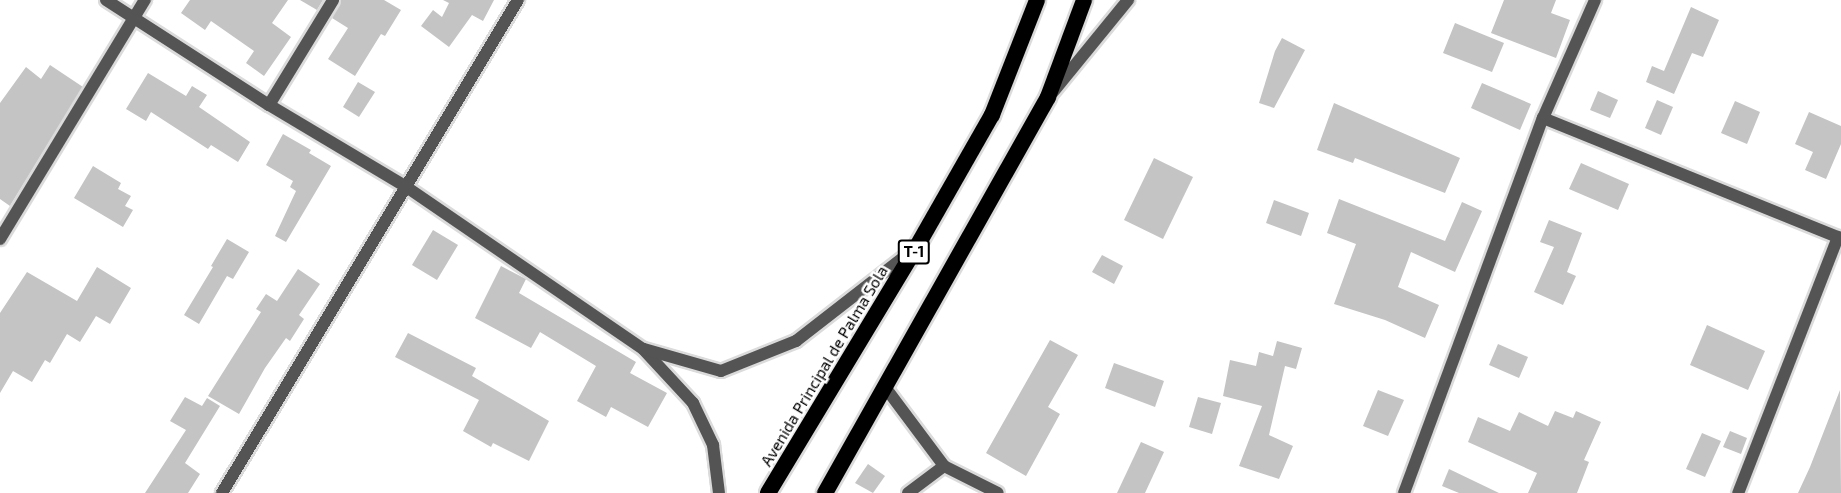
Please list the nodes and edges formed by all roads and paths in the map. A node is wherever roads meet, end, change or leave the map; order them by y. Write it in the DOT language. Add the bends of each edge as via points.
graph roads {
  1 [pos="106,0"];
  2 [pos="145,0"];
  3 [pos="333,0"];
  4 [pos="518,0"];
  5 [pos="1037,0"];
  6 [pos="1084,0"];
  7 [pos="1128,0"];
  8 [pos="1595,0"];
  9 [pos="134,16"];
  10 [pos="1048,97"];
  11 [pos="269,105"];
  12 [pos="1543,118"];
  13 [pos="405,186"];
  14 [pos="0,239"];
  15 [pos="916,248"];
  16 [pos="643,349"];
  17 [pos="885,387"];
  18 [pos="944,466"];
  19 [pos="222,493"];
  20 [pos="719,493"];
  21 [pos="768,493"];
  22 [pos="825,493"];
  23 [pos="908,493"];
  24 [pos="998,493"];
  25 [pos="1404,493"];
  26 [pos="1738,493"];
  1 -- 9 [label="street"];
  2 -- 9 [label="street"];
  3 -- 11 [label="street"];
  4 -- 13 [label="street"];
  5 -- 15 [label="highway, Avenida Principal de Palma Sola / T-1" via="992,115"];
  6 -- 10 [label="highway, T-1"];
  7 -- 10 [label="street"];
  8 -- 12 [label="street"];
  9 -- 11 [label="street"];
  9 -- 14 [label="street"];
  10 -- 17 [label="highway, T-1"];
  11 -- 13 [label="street"];
  12 -- 25 [label="street"];
  12 -- 26 [label="street" via="1838,237"];
  13 -- 16 [label="street"];
  13 -- 19 [label="street"];
  15 -- 16 [label="street" via="796,341 721,371"];
  15 -- 21 [label="highway, Avenida Principal de Palma Sola / T-1"];
  16 -- 20 [label="street" via="693,404 712,445"];
  17 -- 18 [label="street"];
  17 -- 22 [label="highway, T-1"];
  18 -- 23 [label="street"];
  18 -- 24 [label="street"];
}
